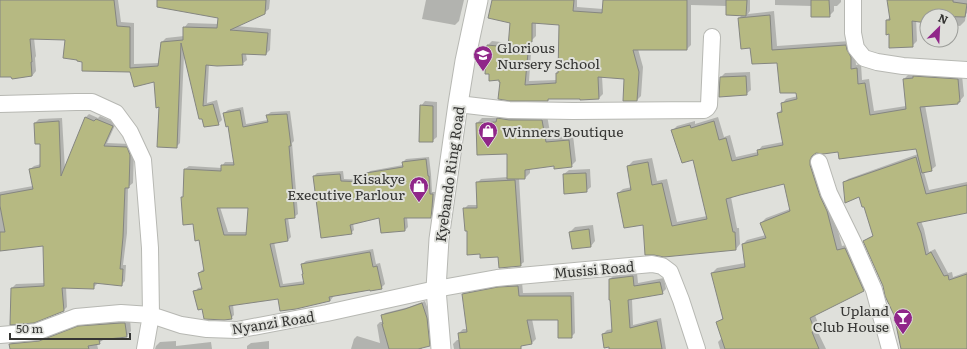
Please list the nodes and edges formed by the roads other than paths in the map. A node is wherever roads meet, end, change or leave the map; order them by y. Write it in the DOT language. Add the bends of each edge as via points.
graph roads {
  1 [pos="478,0"];
  2 [pos="852,0"];
  3 [pos="712,37"];
  4 [pos="967,70"];
  5 [pos="0,104"];
  6 [pos="458,104"];
  7 [pos="819,162"];
  8 [pos="436,289"];
  9 [pos="151,315"];
  10 [pos="0,335"];
  11 [pos="145,349"];
  12 [pos="441,349"];
  13 [pos="697,349"];
  14 [pos="890,349"];
  1 -- 6 [label="street, Kyebando Ring Road"];
  2 -- 4 [label="street" via="856,48 864,58 903,66"];
  3 -- 6 [label="street" via="709,104 704,110 509,110"];
  5 -- 9 [label="street" via="92,102 116,113 130,132 143,160 150,248"];
  6 -- 8 [label="street, Kyebando Ring Road" via="439,239"];
  7 -- 14 [label="street" via="829,193 874,290"];
  8 -- 9 [label="street, Nyanzi Road" via="238,330 182,325"];
  8 -- 12 [label="street, Kyebando Ring Road"];
  8 -- 13 [label="street, Musisi Road" via="504,278 652,264 662,266 670,272"];
  9 -- 10 [label="street, Nyanzi Road" via="121,313 76,317 36,332"];
  9 -- 11 [label="street"];
}
